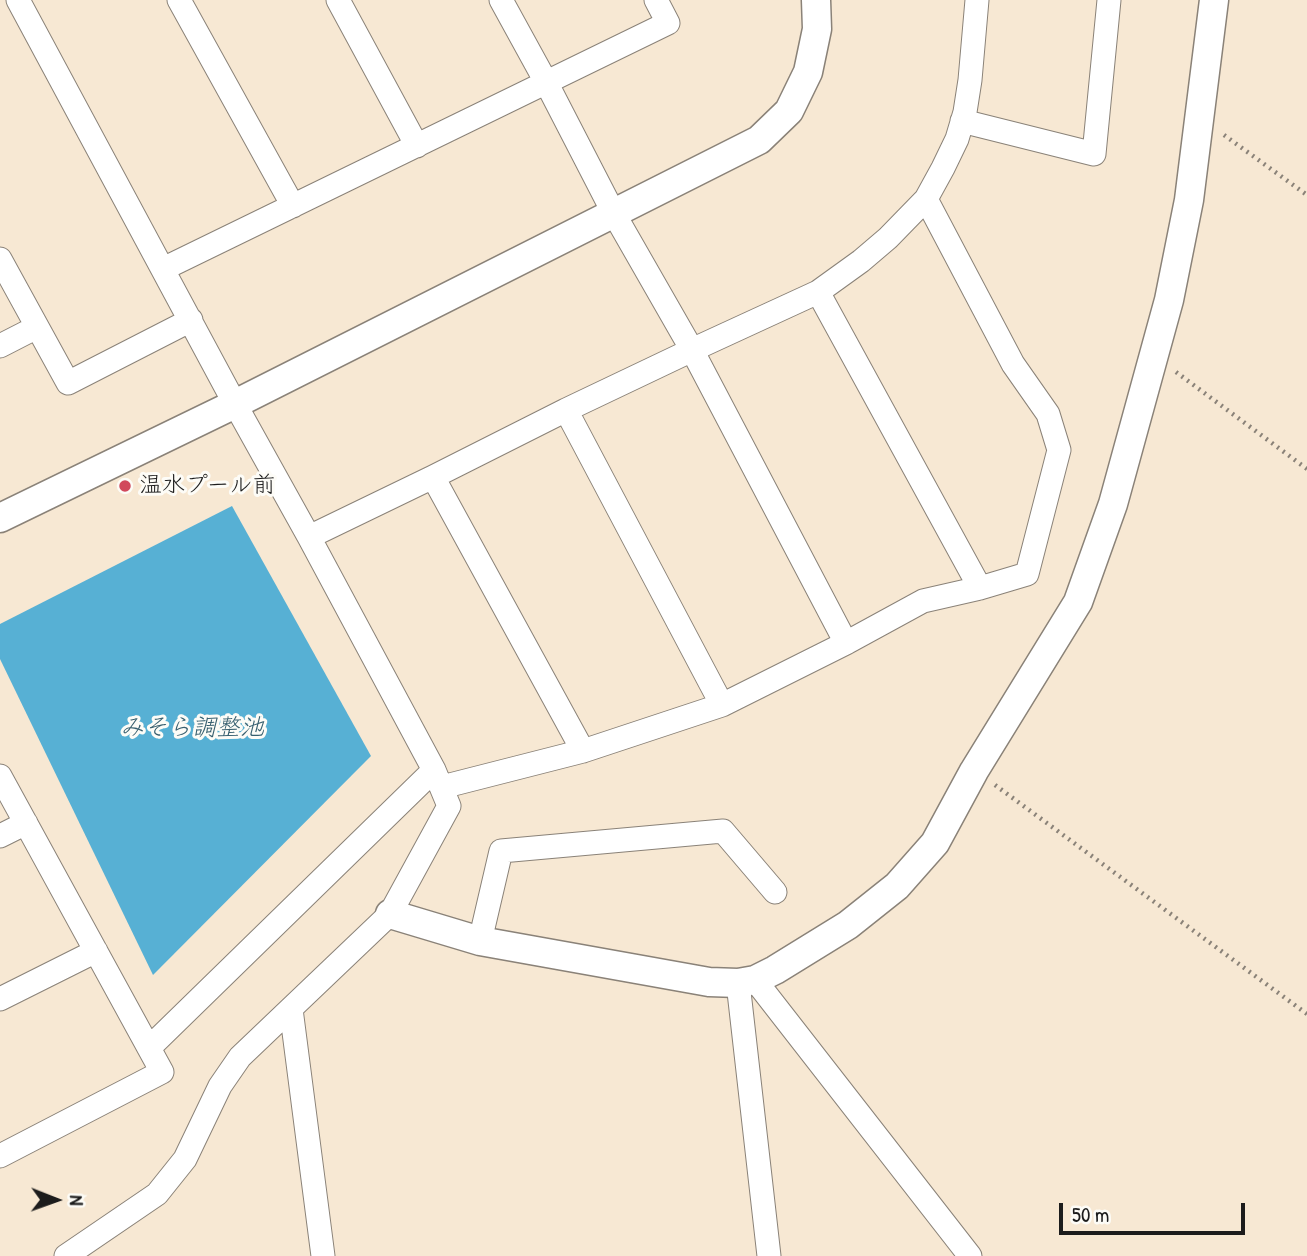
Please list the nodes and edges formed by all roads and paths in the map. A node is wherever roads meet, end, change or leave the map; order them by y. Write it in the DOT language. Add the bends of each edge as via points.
graph roads {
  1 [pos="18,0"];
  2 [pos="179,0"];
  3 [pos="338,0"];
  4 [pos="501,0"];
  5 [pos="656,0"];
  6 [pos="816,0"];
  7 [pos="977,0"];
  8 [pos="1109,0"];
  9 [pos="1214,0"];
  10 [pos="546,82"];
  11 [pos="1200,118"];
  12 [pos="962,121"];
  13 [pos="417,146"];
  14 [pos="1307,195"];
  15 [pos="926,199"];
  16 [pos="293,206"];
  17 [pos="612,212"];
  18 [pos="0,259"];
  19 [pos="163,269"];
  20 [pos="818,292"];
  21 [pos="191,320"];
  22 [pos="37,327"];
  23 [pos="0,346"];
  24 [pos="692,349"];
  25 [pos="1154,356"];
  26 [pos="235,404"];
  27 [pos="566,410"];
  28 [pos="1307,469"];
  29 [pos="433,477"];
  30 [pos="0,518"];
  31 [pos="309,537"];
  32 [pos="979,588"];
  33 [pos="846,643"];
  34 [pos="722,705"];
  35 [pos="583,751"];
  36 [pos="974,771"];
  37 [pos="0,776"];
  38 [pos="438,779"];
  39 [pos="26,823"];
  40 [pos="0,836"];
  41 [pos="775,892"];
  42 [pos="390,914"];
  43 [pos="480,941"];
  44 [pos="96,951"];
  45 [pos="746,981"];
  46 [pos="0,999"];
  47 [pos="291,1009"];
  48 [pos="1307,1014"];
  49 [pos="149,1048"];
  50 [pos="0,1156"];
  51 [pos="66,1256"];
  52 [pos="323,1256"];
  53 [pos="769,1256"];
  54 [pos="970,1256"];
  1 -- 19 [label="street"];
  2 -- 16 [label="street"];
  3 -- 13 [label="street"];
  4 -- 10 [label="street"];
  5 -- 10 [label="street" via="668,23"];
  6 -- 17 [label="street" via="817,29 808,72 789,111 759,140"];
  7 -- 12 [label="street"];
  8 -- 12 [label="street" via="1094,154"];
  9 -- 11 [label="street"];
  10 -- 13 [label="street"];
  10 -- 17 [label="street"];
  11 -- 14 [label="path"];
  11 -- 25 [label="street" via="1189,201"];
  12 -- 15 [label="street"];
  13 -- 16 [label="street"];
  15 -- 20 [label="street" via="888,238"];
  15 -- 32 [label="street" via="1013,363 1048,414 1059,450 1027,575"];
  16 -- 19 [label="street"];
  17 -- 24 [label="street"];
  17 -- 26 [label="street"];
  18 -- 22 [label="street"];
  19 -- 21 [label="street"];
  20 -- 24 [label="street"];
  20 -- 32 [label="street"];
  21 -- 22 [label="street" via="68,383"];
  21 -- 26 [label="street"];
  22 -- 23 [label="street"];
  24 -- 27 [label="street"];
  24 -- 33 [label="street"];
  25 -- 28 [label="path"];
  25 -- 36 [label="street" via="1113,504 1078,603"];
  26 -- 30 [label="street"];
  26 -- 31 [label="street"];
  27 -- 29 [label="street"];
  27 -- 34 [label="street"];
  29 -- 31 [label="street"];
  29 -- 35 [label="street"];
  31 -- 38 [label="street"];
  32 -- 33 [label="street" via="923,601"];
  33 -- 34 [label="street"];
  34 -- 35 [label="street"];
  35 -- 38 [label="street"];
  36 -- 45 [label="street" via="935,843 897,886 848,925 775,970"];
  36 -- 48 [label="path"];
  37 -- 39 [label="street"];
  38 -- 42 [label="street" via="449,806"];
  38 -- 49 [label="street"];
  39 -- 40 [label="street"];
  39 -- 44 [label="street"];
  41 -- 43 [label="street" via="723,831 501,851"];
  42 -- 43 [label="street"];
  42 -- 47 [label="street"];
  43 -- 45 [label="street" via="709,982"];
  44 -- 46 [label="street"];
  44 -- 49 [label="street"];
  45 -- 53 [label="street"];
  45 -- 54 [label="street"];
  47 -- 51 [label="street" via="240,1058 220,1086 185,1159 157,1194"];
  47 -- 52 [label="street"];
  49 -- 50 [label="street" via="162,1072"];
}
